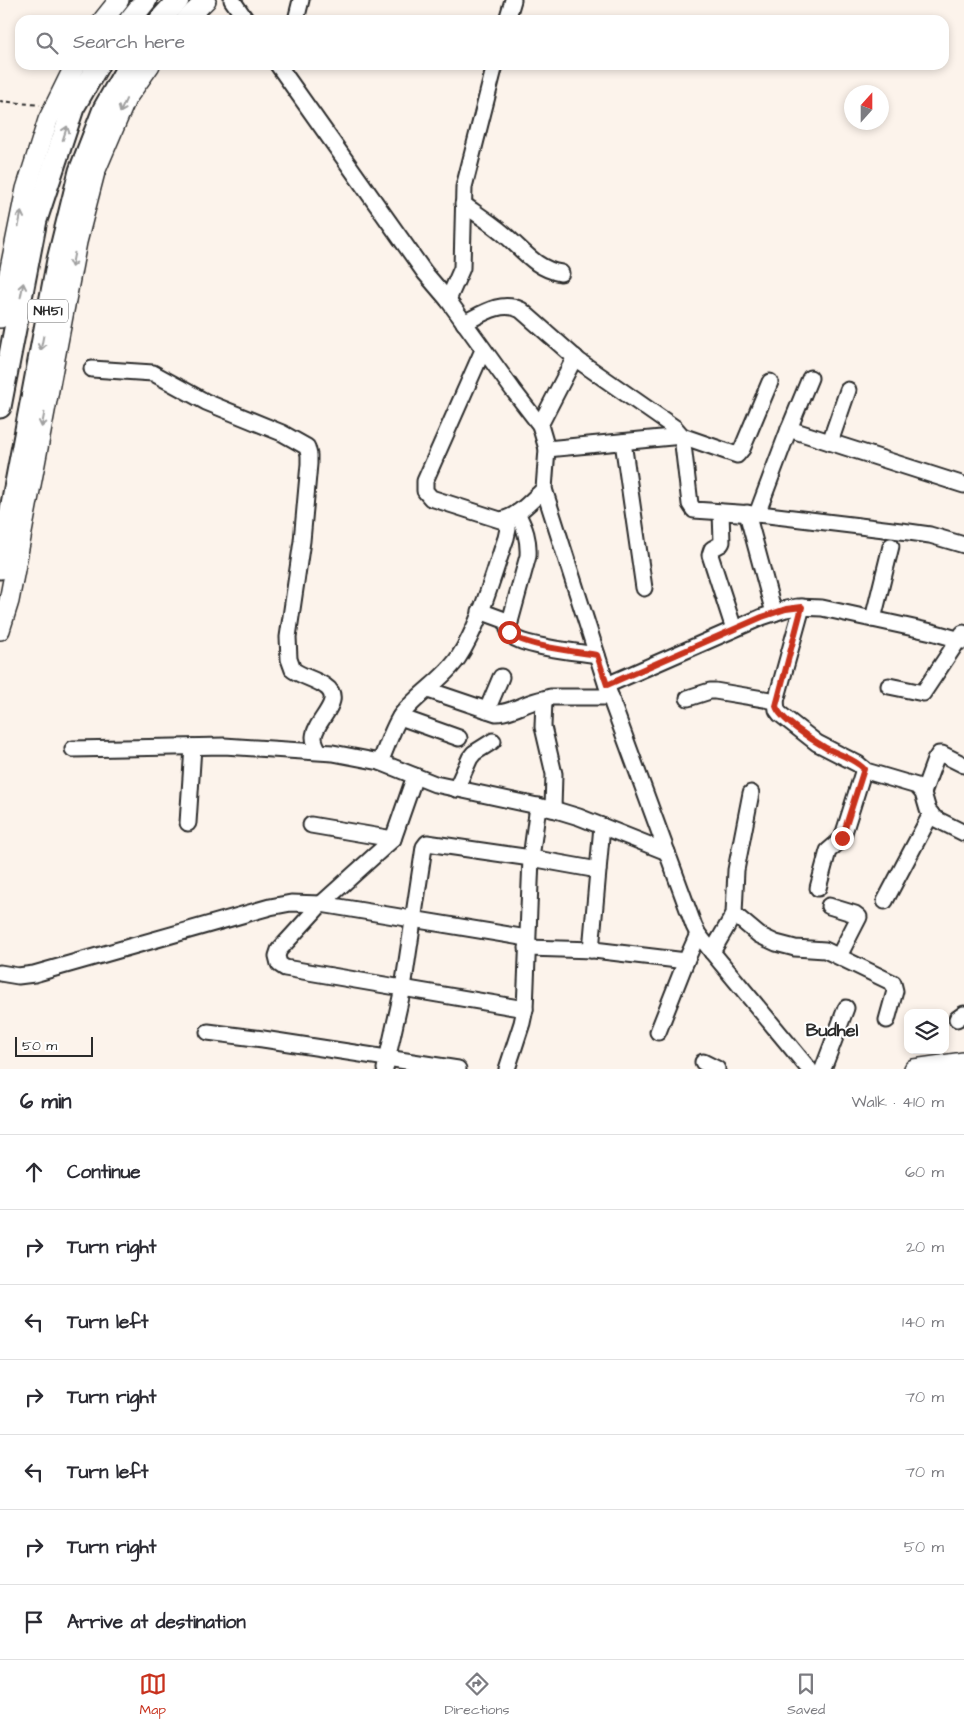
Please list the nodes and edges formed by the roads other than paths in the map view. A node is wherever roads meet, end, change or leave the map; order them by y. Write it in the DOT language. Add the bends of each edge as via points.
graph roads {
  1 [pos="119,0"];
  2 [pos="146,0"];
  3 [pos="178,0"];
  4 [pos="206,0"];
  5 [pos="232,0"];
  6 [pos="301,0"];
  7 [pos="512,0"];
  8 [pos="107,15"];
  9 [pos="134,15"];
  10 [pos="164,15"];
  11 [pos="191,15"];
  12 [pos="242,15"];
  13 [pos="297,15"];
  14 [pos="508,15"];
  15 [pos="72,70"];
  16 [pos="95,70"];
  17 [pos="126,70"];
  18 [pos="146,70"];
  19 [pos="284,70"];
  20 [pos="494,70"];
  21 [pos="463,204"];
  22 [pos="561,273"];
  23 [pos="448,300"];
  24 [pos="0,318"];
  25 [pos="464,323"];
  26 [pos="484,350"];
  27 [pos="574,357"];
  28 [pos="92,369"];
  29 [pos="810,378"];
  30 [pos="770,382"];
  31 [pos="848,390"];
  32 [pos="0,406"];
  33 [pos="540,425"];
  34 [pos="789,429"];
  35 [pos="682,436"];
  36 [pos="623,442"];
  37 [pos="830,442"];
  38 [pos="547,449"];
  39 [pos="964,485"];
  40 [pos="544,489"];
  41 [pos="721,512"];
  42 [pos="512,516"];
  43 [pos="751,517"];
  44 [pos="964,544"];
  45 [pos="891,546"];
  46 [pos="0,568"];
  47 [pos="644,588"];
  48 [pos="802,607"];
  49 [pos="480,612"];
  50 [pos="774,613"];
  51 [pos="873,619"];
  52 [pos="510,622"];
  53 [pos="0,630"];
  54 [pos="734,630"];
  55 [pos="962,638"];
  56 [pos="597,655"];
  57 [pos="501,676"];
  58 [pos="888,686"];
  59 [pos="428,690"];
  60 [pos="609,691"];
  61 [pos="688,698"];
  62 [pos="544,699"];
  63 [pos="776,701"];
  64 [pos="486,710"];
  65 [pos="400,717"];
  66 [pos="459,738"];
  67 [pos="493,741"];
  68 [pos="193,747"];
  69 [pos="73,749"];
  70 [pos="319,751"];
  71 [pos="380,762"];
  72 [pos="964,765"];
  73 [pos="864,769"];
  74 [pos="415,776"];
  75 [pos="456,789"];
  76 [pos="751,793"];
  77 [pos="923,793"];
  78 [pos="545,807"];
  79 [pos="931,814"];
  80 [pos="188,823"];
  81 [pos="311,825"];
  82 [pos="602,826"];
  83 [pos="964,833"];
  84 [pos="393,839"];
  85 [pos="667,852"];
  86 [pos="531,858"];
  87 [pos="598,870"];
  88 [pos="818,888"];
  89 [pos="885,901"];
  90 [pos="321,904"];
  91 [pos="829,906"];
  92 [pos="734,914"];
  93 [pos="414,920"];
  94 [pos="698,934"];
  95 [pos="527,943"];
  96 [pos="591,950"];
  97 [pos="712,952"];
  98 [pos="839,956"];
  99 [pos="686,961"];
  100 [pos="0,973"];
  101 [pos="403,988"];
  102 [pos="846,1008"];
  103 [pos="525,1009"];
  104 [pos="886,1020"];
  105 [pos="208,1032"];
  106 [pos="658,1032"];
  107 [pos="964,1062"];
  108 [pos="386,1064"];
  109 [pos="925,1068"];
  110 [pos="458,1069"];
  111 [pos="507,1069"];
  112 [pos="808,1069"];
  113 [pos="824,1069"];
  1 -- 8 [label="main road"];
  2 -- 9 [label="highway"];
  3 -- 10 [label="highway"];
  4 -- 11 [label="main road"];
  5 -- 12 [label="street"];
  6 -- 13 [label="street"];
  7 -- 14 [label="street"];
  24 -- 15 [label="main road, one-way" via="26,189 48,120"];
  32 -- 16 [label="highway, NH51, one-way" via="36,220 73,108"];
  17 -- 46 [label="highway, NH51, one-way" via="104,109 80,171 62,242"];
  18 -- 53 [label="main road, one-way" via="126,99 95,172 77,242 9,601"];
  19 -- 23 [label="street" via="425,274"];
  20 -- 21 [label="street" via="465,180"];
  21 -- 22 [label="street" via="540,265"];
  21 -- 23 [label="street" via="462,268"];
  23 -- 25 [label="street"];
  25 -- 26 [label="street"];
  25 -- 27 [label="street" via="495,308 514,307 528,315"];
  26 -- 33 [label="street"];
  26 -- 42 [label="street" via="425,481 425,491 431,498 481,515 500,520"];
  27 -- 33 [label="street"];
  27 -- 35 [label="street"];
  28 -- 70 [label="street" via="153,373 206,402 307,447 304,518 287,648 293,670 331,692 331,706 314,736"];
  29 -- 34 [label="street"];
  30 -- 35 [label="street" via="739,453 733,454"];
  31 -- 37 [label="street"];
  33 -- 38 [label="street"];
  34 -- 37 [label="street"];
  34 -- 43 [label="street"];
  35 -- 36 [label="street"];
  35 -- 41 [label="street" via="692,508"];
  36 -- 38 [label="street"];
  36 -- 47 [label="street"];
  37 -- 39 [label="street"];
  38 -- 40 [label="street"];
  40 -- 42 [label="street"];
  40 -- 56 [label="street"];
  41 -- 43 [label="street"];
  41 -- 54 [label="street" via="722,542 712,549 710,555"];
  42 -- 49 [label="street"];
  42 -- 52 [label="street" via="525,528 529,544"];
  43 -- 44 [label="street" via="909,532"];
  43 -- 50 [label="street" via="753,538"];
  45 -- 51 [label="street"];
  48 -- 50 [label="street"];
  48 -- 51 [label="street"];
  48 -- 63 [label="street"];
  49 -- 52 [label="street"];
  49 -- 59 [label="street" via="459,656"];
  50 -- 54 [label="street"];
  51 -- 55 [label="street"];
  52 -- 56 [label="street" via="509,632 517,639"];
  54 -- 60 [label="street"];
  55 -- 58 [label="street" via="923,693"];
  56 -- 60 [label="street"];
  57 -- 64 [label="street"];
  59 -- 64 [label="street"];
  59 -- 65 [label="street"];
  60 -- 62 [label="street"];
  60 -- 85 [label="street"];
  61 -- 63 [label="street" via="715,691"];
  62 -- 64 [label="street" via="504,713"];
  62 -- 78 [label="street" via="543,728 554,774"];
  63 -- 73 [label="street" via="780,714 817,743"];
  65 -- 66 [label="street"];
  65 -- 71 [label="street"];
  67 -- 75 [label="street" via="470,758"];
  68 -- 69 [label="street"];
  68 -- 70 [label="street"];
  68 -- 80 [label="street"];
  70 -- 71 [label="street"];
  71 -- 74 [label="street"];
  72 -- 77 [label="street" via="938,754"];
  73 -- 77 [label="street" via="913,784"];
  73 -- 88 [label="street" via="842,838 828,851"];
  74 -- 75 [label="street"];
  74 -- 84 [label="street"];
  75 -- 78 [label="street"];
  76 -- 92 [label="street" via="736,870"];
  77 -- 79 [label="street"];
  78 -- 82 [label="street"];
  78 -- 86 [label="street"];
  79 -- 83 [label="street"];
  79 -- 89 [label="street"];
  81 -- 84 [label="street"];
  82 -- 85 [label="street"];
  82 -- 87 [label="street"];
  84 -- 90 [label="street"];
  85 -- 94 [label="street"];
  86 -- 87 [label="street"];
  86 -- 93 [label="street" via="427,843"];
  86 -- 95 [label="street"];
  87 -- 96 [label="street"];
  90 -- 93 [label="street"];
  90 -- 100 [label="street" via="291,903 270,907 34,974"];
  90 -- 101 [label="street" via="279,950 279,964 285,968"];
  91 -- 98 [label="street" via="858,917"];
  92 -- 97 [label="street"];
  92 -- 98 [label="street" via="776,943 825,950"];
  93 -- 95 [label="street"];
  93 -- 101 [label="street"];
  94 -- 97 [label="street"];
  94 -- 99 [label="street"];
  95 -- 96 [label="street"];
  95 -- 103 [label="street"];
  96 -- 99 [label="street"];
  97 -- 112 [label="street"];
  98 -- 104 [label="street" via="893,983 895,990"];
  99 -- 106 [label="street"];
  101 -- 103 [label="street"];
  101 -- 108 [label="street"];
  102 -- 113 [label="street"];
  103 -- 111 [label="street"];
  105 -- 108 [label="street" via="271,1040"];
  107 -- 109 [label="main road"];
  108 -- 110 [label="street"];
}
